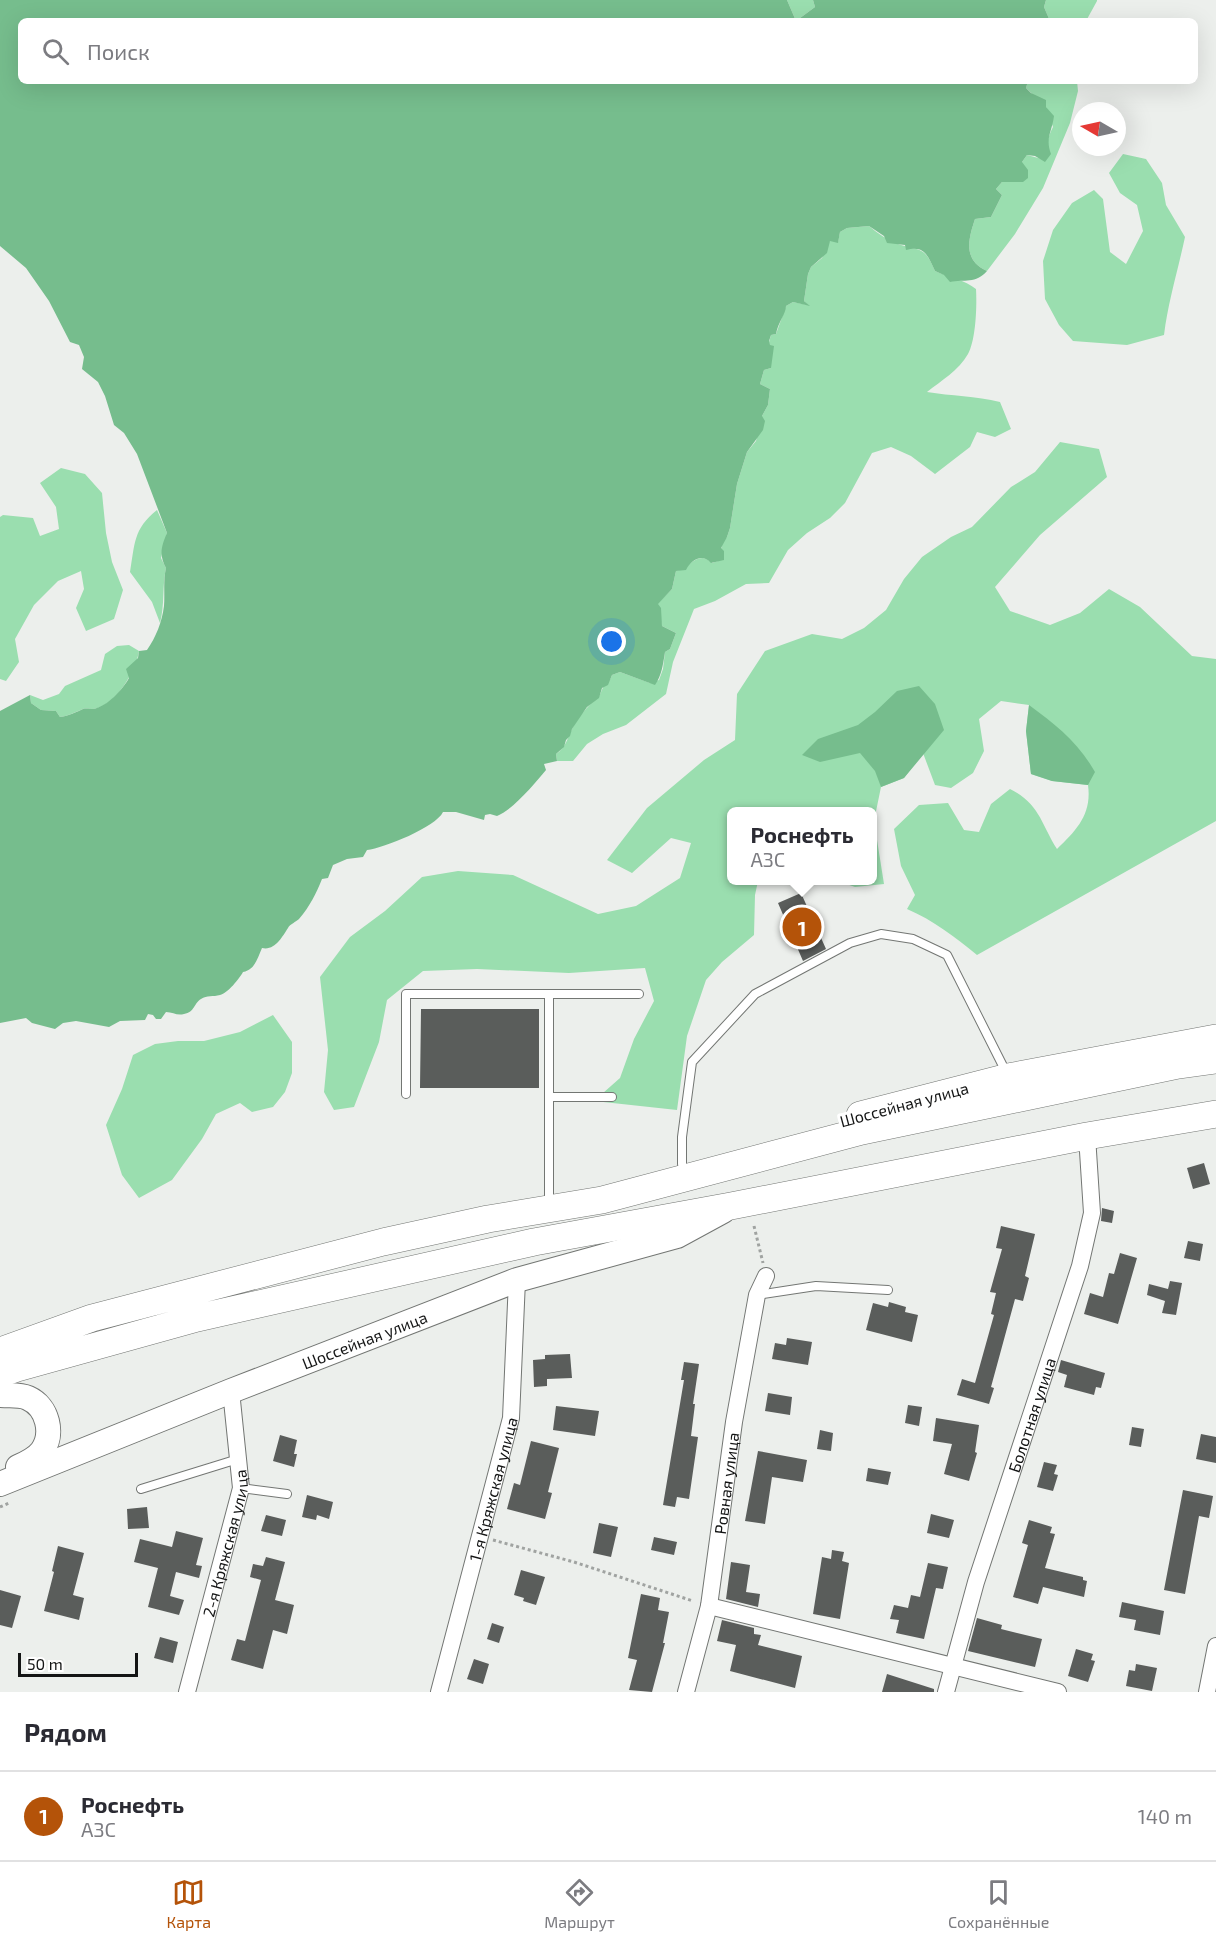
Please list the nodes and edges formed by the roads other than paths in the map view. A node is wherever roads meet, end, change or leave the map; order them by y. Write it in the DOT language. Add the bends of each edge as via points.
graph roads {
  1 [pos="549,994"];
  2 [pos="639,994"];
  3 [pos="1216,1038"];
  4 [pos="1216,1060"];
  5 [pos="1008,1077"];
  6 [pos="406,1094"];
  7 [pos="549,1097"];
  8 [pos="612,1097"];
  9 [pos="1216,1114"];
  10 [pos="1087,1136"];
  11 [pos="682,1164"];
  12 [pos="602,1200"];
  13 [pos="730,1206"];
  14 [pos="549,1209"];
  15 [pos="766,1276"];
  16 [pos="517,1281"];
  17 [pos="888,1290"];
  18 [pos="757,1295"];
  19 [pos="0,1351"];
  20 [pos="0,1374"];
  21 [pos="231,1391"];
  22 [pos="0,1395"];
  23 [pos="238,1459"];
  24 [pos="1,1483"];
  25 [pos="241,1488"];
  26 [pos="141,1490"];
  27 [pos="287,1494"];
  28 [pos="709,1606"];
  29 [pos="1216,1646"];
  30 [pos="953,1667"];
  31 [pos="187,1692"];
  32 [pos="439,1692"];
  33 [pos="686,1692"];
  34 [pos="946,1692"];
  35 [pos="1058,1692"];
  36 [pos="1207,1692"];
  1 -- 2 [label="lane"];
  1 -- 6 [label="lane" via="406,994"];
  1 -- 7 [label="lane"];
  3 -- 5 [label="main road, Шоссейная улица"];
  4 -- 12 [label="main road, Шоссейная улица" via="862,1131"];
  5 -- 11 [label="main road, Шоссейная улица"];
  5 -- 11 [label="lane" via="947,955 913,939 881,934 849,943 755,994 692,1062"];
  7 -- 8 [label="lane"];
  7 -- 14 [label="lane"];
  9 -- 10 [label="main road, Шоссейная улица"];
  10 -- 13 [label="main road, Шоссейная улица"];
  10 -- 30 [label="street, Болотная улица" via="1092,1213 1080,1266 976,1582"];
  11 -- 12 [label="main road, Шоссейная улица" via="643,1177"];
  12 -- 14 [label="main road, Шоссейная улица"];
  13 -- 16 [label="main road, Шоссейная улица" via="677,1236"];
  13 -- 20 [label="main road, Шоссейная улица" via="534,1242 197,1318"];
  14 -- 19 [label="main road, Шоссейная улица" via="383,1242 211,1286 92,1318"];
  15 -- 18 [label="street, Ровная улица"];
  16 -- 21 [label="main road, Шоссейная улица"];
  16 -- 32 [label="street, 1-я Кряжская улица" via="511,1418"];
  17 -- 18 [label="lane" via="816,1286"];
  18 -- 28 [label="street, Ровная улица" via="734,1422"];
  21 -- 23 [label="street, 2-я Кряжская улица"];
  21 -- 24 [label="main road, Шоссейная улица"];
  22 -- 24 [label="main road" via="30,1399 44,1412 48,1424 42,1450 9,1472"];
  23 -- 25 [label="street, 2-я Кряжская улица"];
  23 -- 26 [label="lane"];
  25 -- 27 [label="lane"];
  25 -- 31 [label="street, 2-я Кряжская улица"];
  28 -- 30 [label="street"];
  28 -- 33 [label="street, Ровная улица"];
  29 -- 36 [label="street"];
  30 -- 34 [label="street, Болотная улица"];
  30 -- 35 [label="street"];
}
